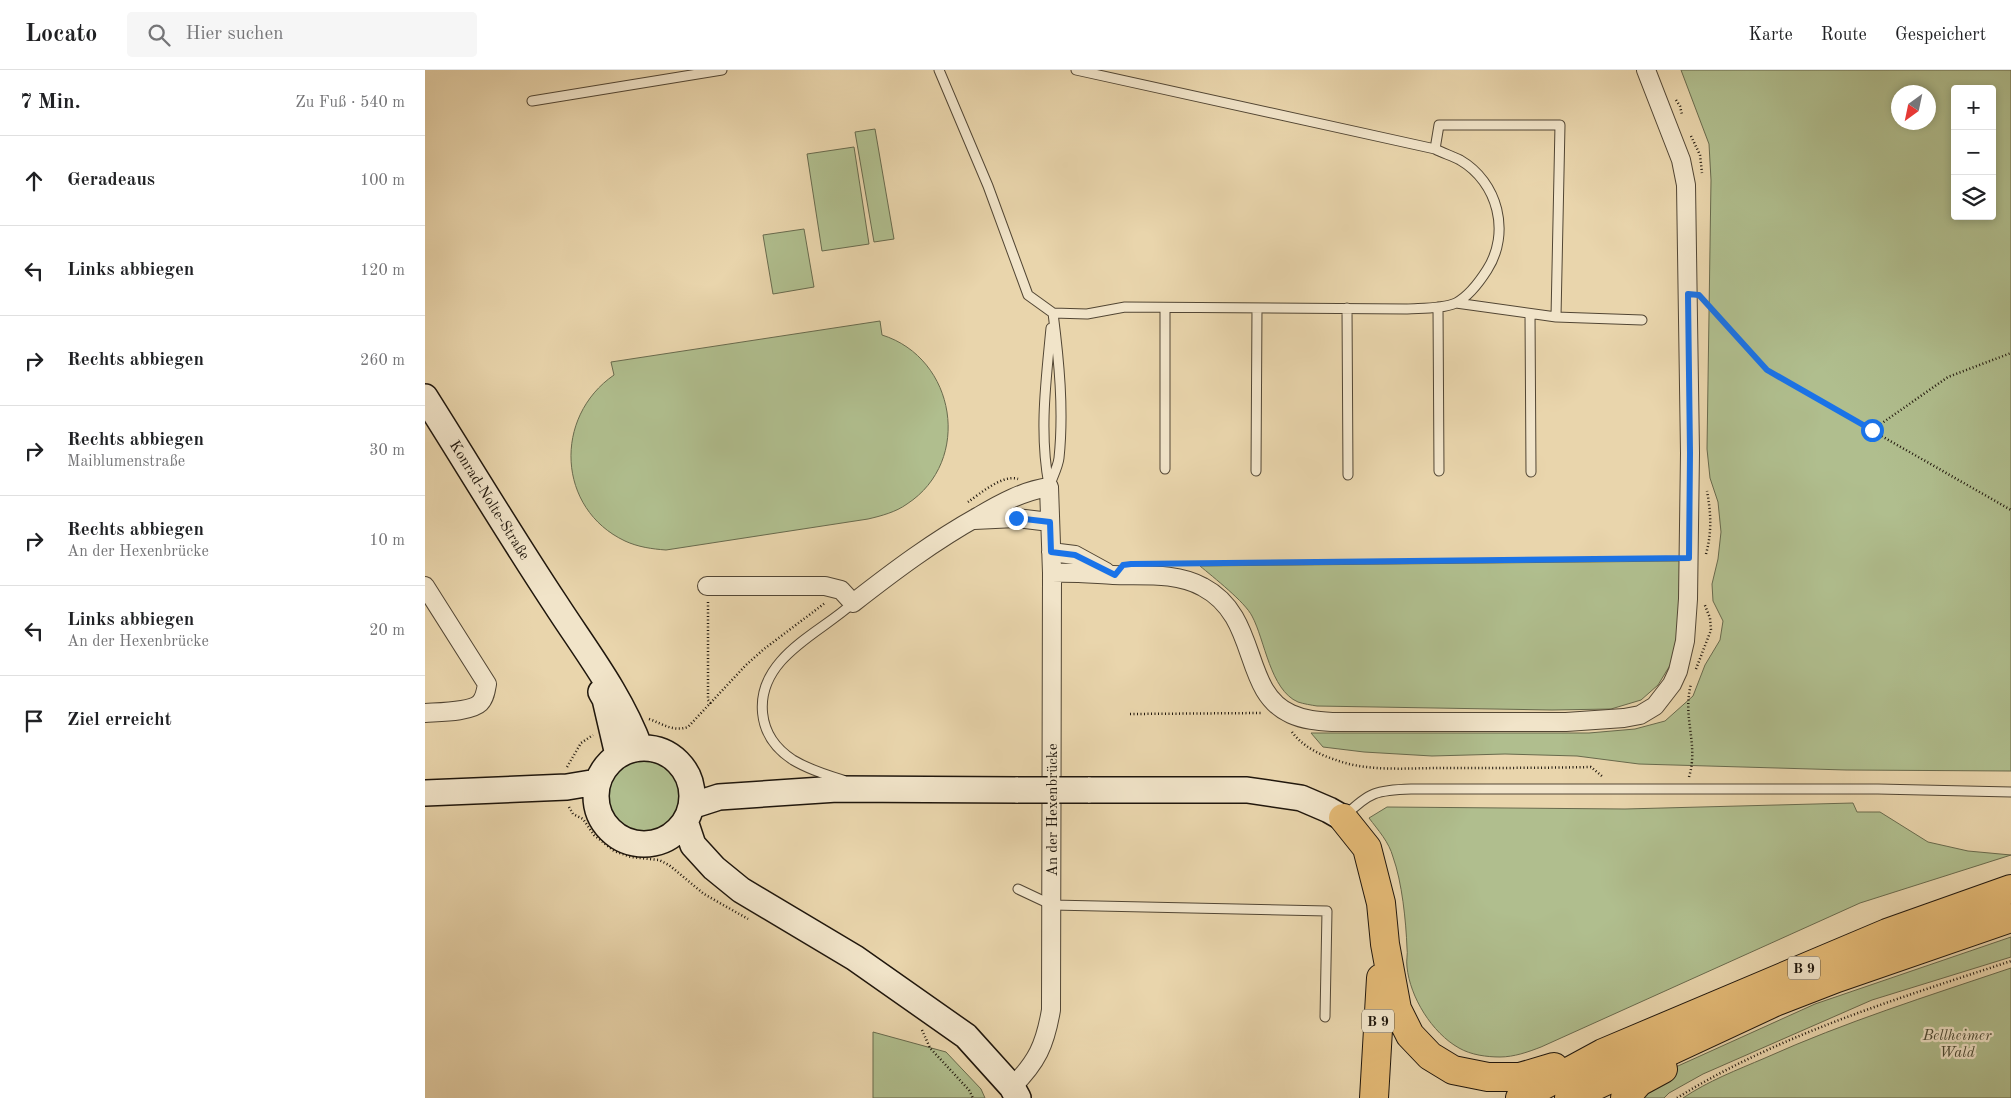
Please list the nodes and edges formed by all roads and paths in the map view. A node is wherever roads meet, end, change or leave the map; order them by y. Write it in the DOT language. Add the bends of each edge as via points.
graph roads {
  1 [pos="722,70"];
  2 [pos="939,70"];
  3 [pos="1076,70"];
  4 [pos="1646,70"];
  5 [pos="532,100"];
  6 [pos="1435,150"];
  7 [pos="1688,294"];
  8 [pos="1456,303"];
  9 [pos="1438,307"];
  10 [pos="1165,308"];
  11 [pos="1257,308"];
  12 [pos="1347,308"];
  13 [pos="1053,313"];
  14 [pos="1530,314"];
  15 [pos="1556,317"];
  16 [pos="1643,320"];
  17 [pos="2011,353"];
  18 [pos="425,397"];
  19 [pos="1872,430"];
  20 [pos="1165,469"];
  21 [pos="1256,471"];
  22 [pos="1439,471"];
  23 [pos="1531,472"];
  24 [pos="1349,475"];
  25 [pos="1049,487"];
  26 [pos="2011,510"];
  27 [pos="971,520"];
  28 [pos="1050,522"];
  29 [pos="1051,552"];
  30 [pos="1689,558"];
  31 [pos="1181,563"];
  32 [pos="1053,573"];
  33 [pos="1112,574"];
  34 [pos="425,586"];
  35 [pos="707,586"];
  36 [pos="841,590"];
  37 [pos="850,606"];
  38 [pos="711,704"];
  39 [pos="1277,707"];
  40 [pos="425,713"];
  41 [pos="1130,714"];
  42 [pos="644,717"];
  43 [pos="599,732"];
  44 [pos="629,751"];
  45 [pos="566,772"];
  46 [pos="688,778"];
  47 [pos="597,782"];
  48 [pos="1616,788"];
  49 [pos="837,789"];
  50 [pos="869,789"];
  51 [pos="2011,792"];
  52 [pos="425,793"];
  53 [pos="465,793"];
  54 [pos="568,806"];
  55 [pos="597,810"];
  56 [pos="688,814"];
  57 [pos="1343,818"];
  58 [pos="658,842"];
  59 [pos="1018,889"];
  60 [pos="2011,889"];
  61 [pos="1052,905"];
  62 [pos="2011,918"];
  63 [pos="749,920"];
  64 [pos="820,936"];
  65 [pos="1385,944"];
  66 [pos="2011,961"];
  67 [pos="1775,1002"];
  68 [pos="1325,1017"];
  69 [pos="923,1036"];
  70 [pos="1603,1053"];
  71 [pos="1015,1092"];
  72 [pos="973,1098"];
  73 [pos="1374,1098"];
  74 [pos="1520,1098"];
  75 [pos="1569,1098"];
  76 [pos="1625,1098"];
  77 [pos="1677,1098"];
  1 -- 5 [label="lane"];
  2 -- 13 [label="lane" via="988,186 1028,295"];
  3 -- 6 [label="lane"];
  4 -- 7 [label="street" via="1684,172"];
  6 -- 8 [label="lane" via="1461,161 1479,175 1491,192 1499,214 1500,238 1494,259 1483,277"];
  6 -- 15 [label="lane" via="1439,125 1561,125"];
  7 -- 19 [label="path" via="1699,295 1767,370"];
  7 -- 30 [label="street"];
  8 -- 9 [label="lane"];
  8 -- 14 [label="lane"];
  9 -- 12 [label="lane"];
  9 -- 22 [label="lane"];
  10 -- 11 [label="lane"];
  10 -- 13 [label="lane" via="1125,307 1087,314"];
  10 -- 20 [label="lane"];
  11 -- 12 [label="lane"];
  11 -- 21 [label="lane"];
  12 -- 24 [label="lane"];
  13 -- 25 [label="lane" via="1043,416 1044,459"];
  13 -- 25 [label="lane" via="1059,358 1059,459"];
  14 -- 15 [label="lane"];
  14 -- 23 [label="lane"];
  15 -- 16 [label="lane"];
  17 -- 19 [label="path" via="1948,377"];
  18 -- 44 [label="main road, Konrad-Nolte-Straße" via="555,603"];
  19 -- 26 [label="path"];
  25 -- 27 [label="street" via="1033,489"];
  25 -- 28 [label="street, An der Hexenbrücke"];
  27 -- 28 [label="street" via="1016,518"];
  27 -- 37 [label="street" via="936,541"];
  28 -- 29 [label="street, An der Hexenbrücke"];
  29 -- 32 [label="street, An der Hexenbrücke"];
  29 -- 33 [label="street" via="1075,555"];
  30 -- 31 [label="path"];
  30 -- 39 [label="street" via="1685,641 1678,671 1665,696 1640,715 1566,722 1332,722 1305,719"];
  32 -- 33 [label="street"];
  32 -- 61 [label="street, An der Hexenbrücke"];
  33 -- 39 [label="street" via="1171,577 1203,586 1217,596 1231,610 1241,628 1263,690"];
  34 -- 40 [label="street" via="487,684 480,704 472,708"];
  35 -- 36 [label="street" via="825,586"];
  35 -- 38 [label="path" via="708,700"];
  36 -- 37 [label="street"];
  36 -- 38 [label="path" via="764,648"];
  37 -- 50 [label="lane" via="781,661 764,692 762,715 767,731 793,760"];
  38 -- 42 [label="path" via="694,723 682,729"];
  39 -- 41 [label="path" via="1269,712 1247,714"];
  39 -- 48 [label="path" via="1298,741 1337,761 1410,768 1591,767"];
  43 -- 45 [label="path" via="581,743 567,764"];
  44 -- 46 [label="main road" via="655,749 669,755 681,764"];
  44 -- 47 [label="main road" via="609,762"];
  46 -- 49 [label="main road, B 9"];
  46 -- 56 [label="main road" via="692,792"];
  47 -- 53 [label="main road"];
  47 -- 55 [label="main road"];
  48 -- 51 [label="lane"];
  48 -- 57 [label="lane" via="1380,791 1367,796"];
  49 -- 50 [label="main road, B 9"];
  49 -- 56 [label="main road, B 9" via="719,797"];
  50 -- 57 [label="main road, B 9, bridge" via="1247,790 1301,798"];
  52 -- 53 [label="main road"];
  53 -- 55 [label="main road" via="569,802"];
  54 -- 63 [label="path" via="594,835 614,851 669,865 704,894"];
  55 -- 58 [label="main road" via="603,822 621,839 645,844"];
  56 -- 58 [label="main road, B 9" via="678,830"];
  56 -- 64 [label="main road" via="693,845 714,868 741,890"];
  57 -- 65 [label="highway, B 9" via="1367,848 1381,903"];
  58 -- 64 [label="main road" via="734,897"];
  59 -- 61 [label="lane"];
  60 -- 70 [label="highway, B 9" via="1887,933"];
  61 -- 68 [label="lane" via="1327,911"];
  61 -- 71 [label="street, An der Hexenbrücke" via="1051,1010 1047,1036"];
  62 -- 67 [label="highway, B 9"];
  64 -- 71 [label="main road" via="966,1036"];
  65 -- 70 [label="highway, B 9" via="1397,1009 1410,1035 1430,1056 1453,1070 1488,1078 1519,1078"];
  65 -- 73 [label="highway, B 9"];
  66 -- 77 [label="path" via="1838,1020 1731,1067"];
  67 -- 75 [label="highway, B 9"];
  67 -- 76 [label="highway" via="1771,1015 1639,1082"];
  69 -- 72 [label="path"];
  70 -- 74 [label="highway, B 9"];
}
